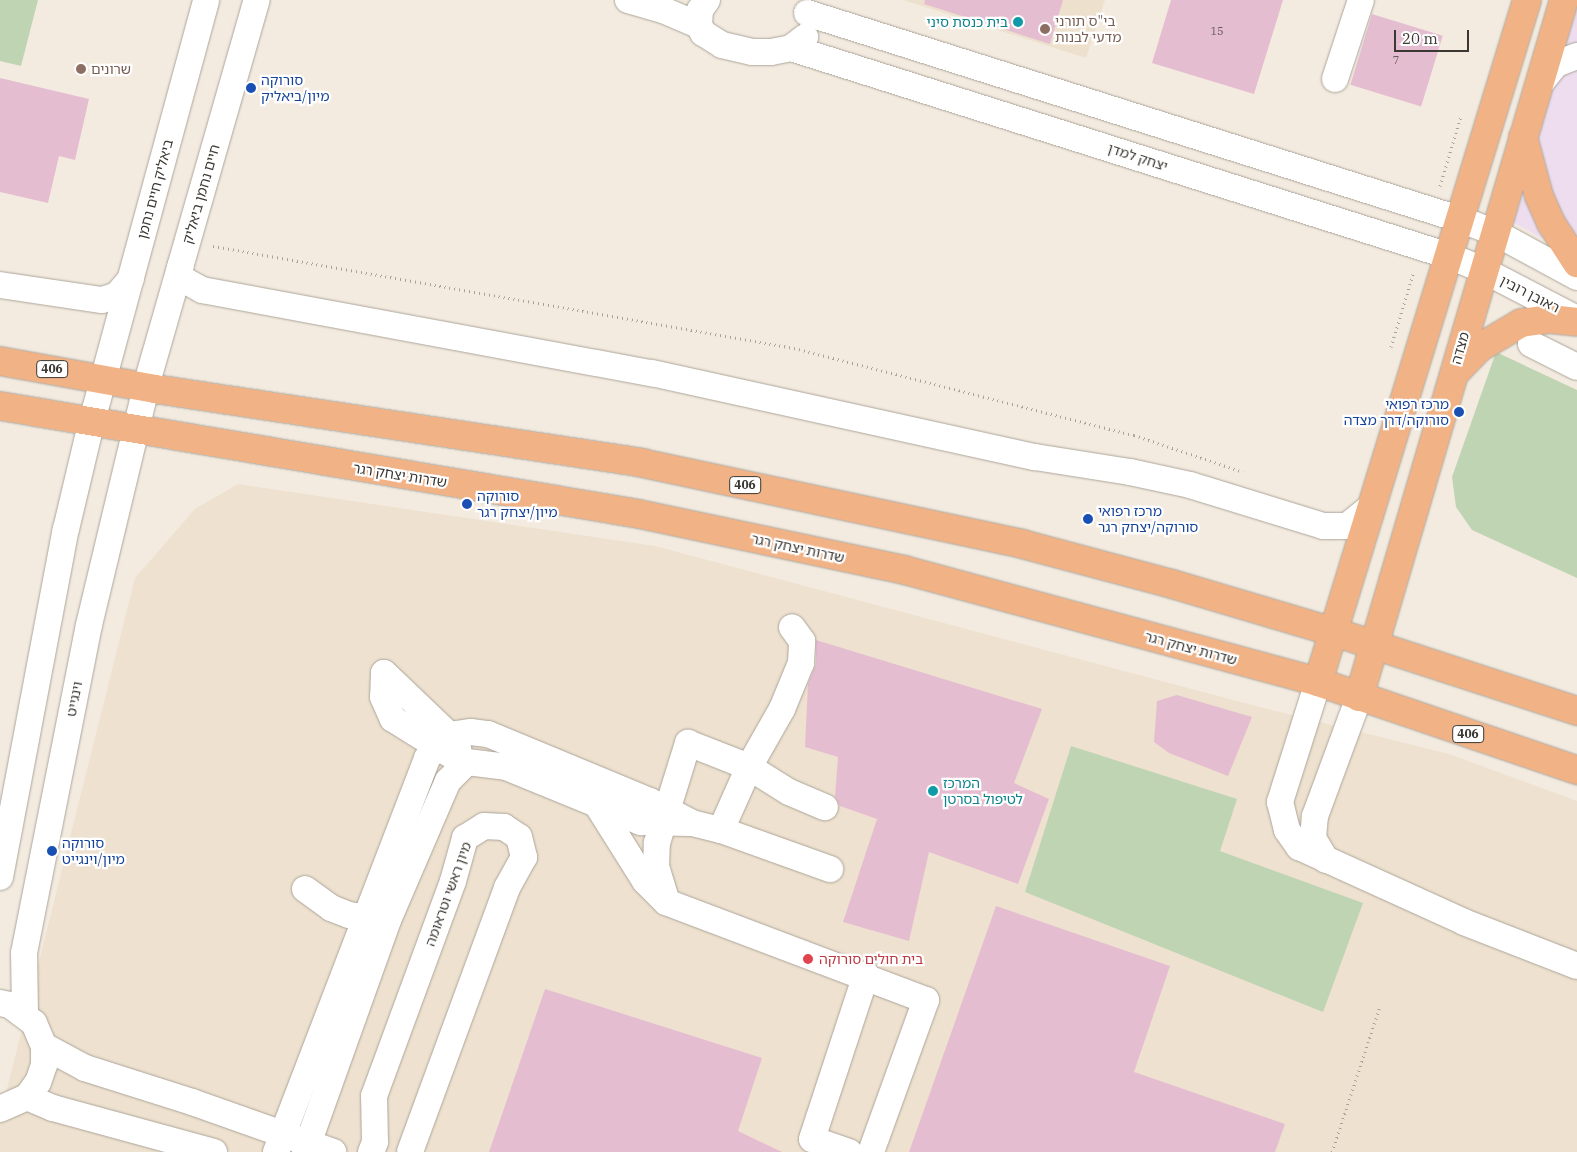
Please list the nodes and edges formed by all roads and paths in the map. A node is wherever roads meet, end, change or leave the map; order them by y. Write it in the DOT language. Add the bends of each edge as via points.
graph roads {
  1 [pos="628,0"];
  2 [pos="707,0"];
  3 [pos="1361,0"];
  4 [pos="1528,0"];
  5 [pos="1564,0"];
  6 [pos="205,1"];
  7 [pos="801,6"];
  8 [pos="257,7"];
  9 [pos="699,25"];
  10 [pos="792,48"];
  11 [pos="1577,56"];
  12 [pos="1335,79"];
  13 [pos="1539,85"];
  14 [pos="1523,137"];
  15 [pos="1462,220"];
  16 [pos="1494,232"];
  17 [pos="184,253"];
  18 [pos="1449,256"];
  19 [pos="1577,263"];
  20 [pos="1483,270"];
  21 [pos="1577,278"];
  22 [pos="131,279"];
  23 [pos="0,285"];
  24 [pos="1577,320"];
  25 [pos="1531,344"];
  26 [pos="0,361"];
  27 [pos="1577,367"];
  28 [pos="1452,376"];
  29 [pos="104,378"];
  30 [pos="146,388"];
  31 [pos="0,406"];
  32 [pos="91,422"];
  33 [pos="137,431"];
  34 [pos="1248,474"];
  35 [pos="1373,505"];
  36 [pos="792,627"];
  37 [pos="1334,632"];
  38 [pos="1374,645"];
  39 [pos="1318,682"];
  40 [pos="1359,697"];
  41 [pos="1577,711"];
  42 [pos="442,742"];
  43 [pos="466,762"];
  44 [pos="749,767"];
  45 [pos="1577,770"];
  46 [pos="596,803"];
  47 [pos="825,807"];
  48 [pos="656,814"];
  49 [pos="4,825"];
  50 [pos="721,830"];
  51 [pos="1326,860"];
  52 [pos="637,868"];
  53 [pos="830,869"];
  54 [pos="0,877"];
  55 [pos="666,902"];
  56 [pos="374,916"];
  57 [pos="1577,966"];
  58 [pos="866,975"];
  59 [pos="0,1003"];
  60 [pos="1379,1009"];
  61 [pos="25,1014"];
  62 [pos="44,1046"];
  63 [pos="8,1107"];
  64 [pos="280,1143"];
  65 [pos="307,1147"];
  66 [pos="206,1151"];
  67 [pos="414,1151"];
  68 [pos="332,1152"];
  69 [pos="371,1152"];
  70 [pos="849,1152"];
  71 [pos="871,1152"];
  72 [pos="1332,1152"];
  1 -- 9 [label="street"];
  2 -- 9 [label="street" via="700,10"];
  3 -- 12 [label="street"];
  4 -- 15 [label="main road"];
  5 -- 13 [label="main road, מצדה"];
  6 -- 22 [label="street, ביאליק חיים נחמן"];
  7 -- 10 [label="street" via="809,25 805,37"];
  7 -- 15 [label="street"];
  8 -- 17 [label="street, חיים נחמן ביאליק"];
  9 -- 10 [label="street" via="711,40 736,49 771,52"];
  10 -- 18 [label="street, יצחק למדן"];
  11 -- 13 [label="street" via="1556,64"];
  13 -- 14 [label="main road, מצדה"];
  14 -- 16 [label="main road, מצדה"];
  14 -- 19 [label="main road" via="1539,196 1551,223"];
  15 -- 16 [label="street"];
  15 -- 18 [label="main road"];
  16 -- 20 [label="main road, מצדה"];
  16 -- 21 [label="street"];
  17 -- 30 [label="street, חיים נחמן ביאליק"];
  17 -- 34 [label="path" via="794,348 1134,435"];
  17 -- 35 [label="street" via="179,272 184,280 202,290 634,370 1035,457 1139,474 1190,485 1323,526 1347,526"];
  18 -- 20 [label="street, יצחק למדן"];
  18 -- 35 [label="main road"];
  20 -- 24 [label="street, ראובן רובין"];
  20 -- 28 [label="main road, מצדה"];
  22 -- 23 [label="street" via="117,295 102,300"];
  22 -- 29 [label="street, ביאליק חיים נחמן"];
  24 -- 28 [label="main road" via="1521,323 1479,348"];
  25 -- 27 [label="street"];
  26 -- 29 [label="main road, 406"];
  28 -- 38 [label="main road, מצדה"];
  29 -- 30 [label="main road, 406"];
  29 -- 32 [label="street"];
  30 -- 33 [label="street, וינגייט"];
  30 -- 37 [label="main road, 406" via="642,463 1022,544"];
  31 -- 32 [label="main road, שדרות יצחק רגר / 406"];
  32 -- 33 [label="main road, שדרות יצחק רגר / 406"];
  32 -- 49 [label="street"];
  33 -- 39 [label="main road, שדרות יצחק רגר / 406" via="639,514 894,568"];
  33 -- 61 [label="street, וינגייט" via="90,625 34,900 24,953"];
  35 -- 37 [label="main road"];
  36 -- 44 [label="street" via="802,641 801,663 782,709"];
  37 -- 38 [label="main road, 406"];
  37 -- 39 [label="main road"];
  38 -- 40 [label="main road, מצדה"];
  38 -- 41 [label="main road, 406"];
  39 -- 40 [label="main road, שדרות יצחק רגר / 406"];
  39 -- 51 [label="street" via="1280,802 1287,830 1299,847"];
  40 -- 45 [label="main road, שדרות יצחק רגר / 406"];
  40 -- 51 [label="street" via="1315,816 1313,838"];
  42 -- 43 [label="street"];
  42 -- 48 [label="street" via="471,732 488,734"];
  42 -- 56 [label="street" via="427,758"];
  43 -- 46 [label="street" via="506,767"];
  43 -- 56 [label="street" via="448,781"];
  44 -- 47 [label="street" via="789,792"];
  44 -- 48 [label="street" via="688,743"];
  44 -- 50 [label="street"];
  46 -- 48 [label="street"];
  46 -- 52 [label="street"];
  48 -- 50 [label="street"];
  48 -- 52 [label="street" via="636,842"];
  48 -- 55 [label="street" via="656,867"];
  49 -- 54 [label="street"];
  50 -- 53 [label="street"];
  51 -- 57 [label="street" via="1464,922"];
  52 -- 55 [label="street"];
  55 -- 58 [label="street"];
  56 -- 64 [label="street"];
  56 -- 65 [label="street"];
  58 -- 70 [label="street" via="812,1139"];
  58 -- 71 [label="street" via="926,1000"];
  59 -- 61 [label="street"];
  60 -- 72 [label="path"];
  61 -- 62 [label="street" via="34,1023"];
  62 -- 63 [label="street" via="44,1065 38,1082"];
  62 -- 64 [label="street" via="85,1068"];
  63 -- 66 [label="street" via="53,1108"];
  64 -- 65 [label="street"];
  65 -- 68 [label="street"];
  67 -- 69 [label="street, מיון ראשי וטראומה" via="507,888 524,857 520,838 504,827 484,826 465,838 454,881 374,1096 375,1142"];
}
